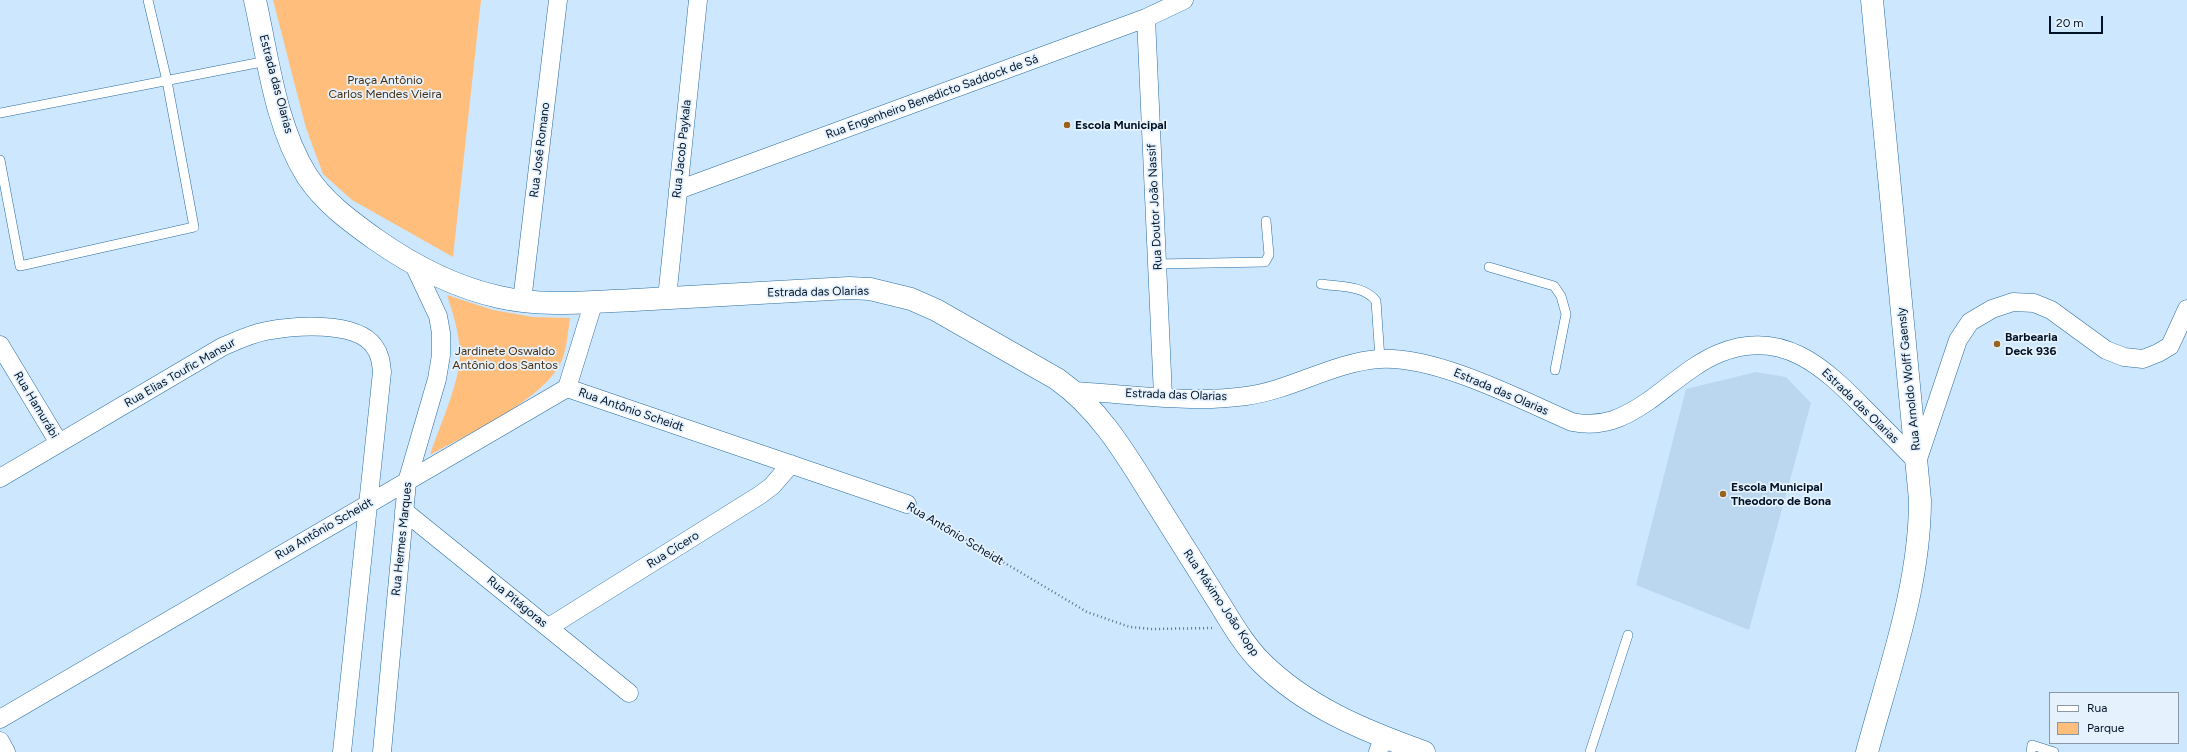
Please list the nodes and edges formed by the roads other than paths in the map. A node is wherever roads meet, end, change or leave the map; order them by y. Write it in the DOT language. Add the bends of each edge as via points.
graph roads {
  1 [pos="148,0"];
  2 [pos="255,0"];
  3 [pos="558,0"];
  4 [pos="698,0"];
  5 [pos="1184,0"];
  6 [pos="1872,0"];
  7 [pos="1146,18"];
  8 [pos="268,60"];
  9 [pos="167,81"];
  10 [pos="0,113"];
  11 [pos="0,160"];
  12 [pos="678,190"];
  13 [pos="1266,221"];
  14 [pos="413,263"];
  15 [pos="1157,264"];
  16 [pos="1489,267"];
  17 [pos="1321,284"];
  18 [pos="667,298"];
  19 [pos="522,301"];
  20 [pos="594,301"];
  21 [pos="2187,309"];
  22 [pos="0,345"];
  23 [pos="1380,359"];
  24 [pos="1555,370"];
  25 [pos="567,388"];
  26 [pos="1073,391"];
  27 [pos="1163,396"];
  28 [pos="59,444"];
  29 [pos="1917,462"];
  30 [pos="791,464"];
  31 [pos="0,478"];
  32 [pos="407,482"];
  33 [pos="369,503"];
  34 [pos="907,504"];
  35 [pos="404,510"];
  36 [pos="549,628"];
  37 [pos="1628,635"];
  38 [pos="629,693"];
  39 [pos="0,719"];
  40 [pos="0,741"];
  41 [pos="1380,745"];
  42 [pos="6,752"];
  43 [pos="342,752"];
  44 [pos="382,752"];
  45 [pos="1424,752"];
  46 [pos="1590,752"];
  47 [pos="1867,752"];
  48 [pos="2031,752"];
  49 [pos="2054,752"];
  1 -- 9 [label="lane"];
  2 -- 8 [label="main road, Estrada das Olarias"];
  3 -- 19 [label="street, Rua José Romano"];
  4 -- 12 [label="street, Rua Jacob Paykala"];
  5 -- 7 [label="street, Rua Engenheiro Benedicto Saddock de Sá"];
  6 -- 29 [label="main road, Rua Arnoldo Wolff Gaensly"];
  7 -- 12 [label="street, Rua Engenheiro Benedicto Saddock de Sá"];
  7 -- 15 [label="street, Rua Doutor João Nassif"];
  8 -- 9 [label="lane"];
  8 -- 14 [label="main road, Estrada das Olarias" via="284,122 298,160 307,176 320,194 337,210 389,249"];
  9 -- 10 [label="lane"];
  9 -- 11 [label="lane" via="194,227 20,266"];
  12 -- 18 [label="street, Rua Jacob Paykala"];
  13 -- 15 [label="lane" via="1270,255 1265,262"];
  14 -- 19 [label="main road, Estrada das Olarias" via="478,292"];
  14 -- 32 [label="street, Rua Hermes Marques" via="438,316 441,355"];
  15 -- 27 [label="street, Rua Doutor João Nassif"];
  16 -- 24 [label="lane" via="1554,286 1566,314"];
  17 -- 23 [label="lane" via="1363,290 1373,297 1376,301"];
  18 -- 20 [label="main road, Estrada das Olarias"];
  18 -- 26 [label="main road, Estrada das Olarias" via="849,288 891,293 936,310"];
  19 -- 20 [label="main road, Estrada das Olarias"];
  20 -- 25 [label="street"];
  21 -- 29 [label="street" via="2170,346 2143,358 2124,358 2106,350 2051,310 2034,303 2013,302 1992,309 1970,322 1958,340"];
  22 -- 28 [label="street, Rua Hamurábi"];
  23 -- 27 [label="street, Estrada das Olarias" via="1351,364 1247,396 1218,399"];
  23 -- 29 [label="street, Estrada das Olarias" via="1409,361 1443,368 1572,422 1588,425 1602,424 1620,418 1719,353 1741,346 1762,344 1801,355 1822,368"];
  25 -- 30 [label="street, Rua Antônio Scheidt"];
  25 -- 32 [label="street, Rua Antônio Scheidt"];
  26 -- 27 [label="street, Estrada das Olarias"];
  26 -- 41 [label="main road, Rua Máximo João Kopp" via="1093,410 1113,436 1234,627 1261,662 1285,684"];
  28 -- 31 [label="street, Rua Elias Toufic Mansur"];
  28 -- 33 [label="street, Rua Elias Toufic Mansur" via="222,347 245,337 290,328 347,330 363,337 373,345 380,356 382,372"];
  29 -- 47 [label="main road, Rua Arnoldo Wolff Gaensly" via="1920,527 1916,564"];
  30 -- 34 [label="street, Rua Antônio Scheidt"];
  30 -- 36 [label="street, Rua Cícero" via="772,486 760,495"];
  32 -- 33 [label="street, Rua Antônio Scheidt"];
  32 -- 35 [label="street, Rua Hermes Marques"];
  33 -- 39 [label="street, Rua Antônio Scheidt"];
  33 -- 43 [label="street"];
  35 -- 36 [label="street, Rua Pitágoras"];
  35 -- 44 [label="street, Rua Hermes Marques"];
  36 -- 38 [label="street, Rua Pitágoras"];
  37 -- 46 [label="lane"];
  40 -- 42 [label="street"];
  41 -- 45 [label="main road, Rua Máximo João Kopp"];
  48 -- 49 [label="lane" via="2032,745"];
}
